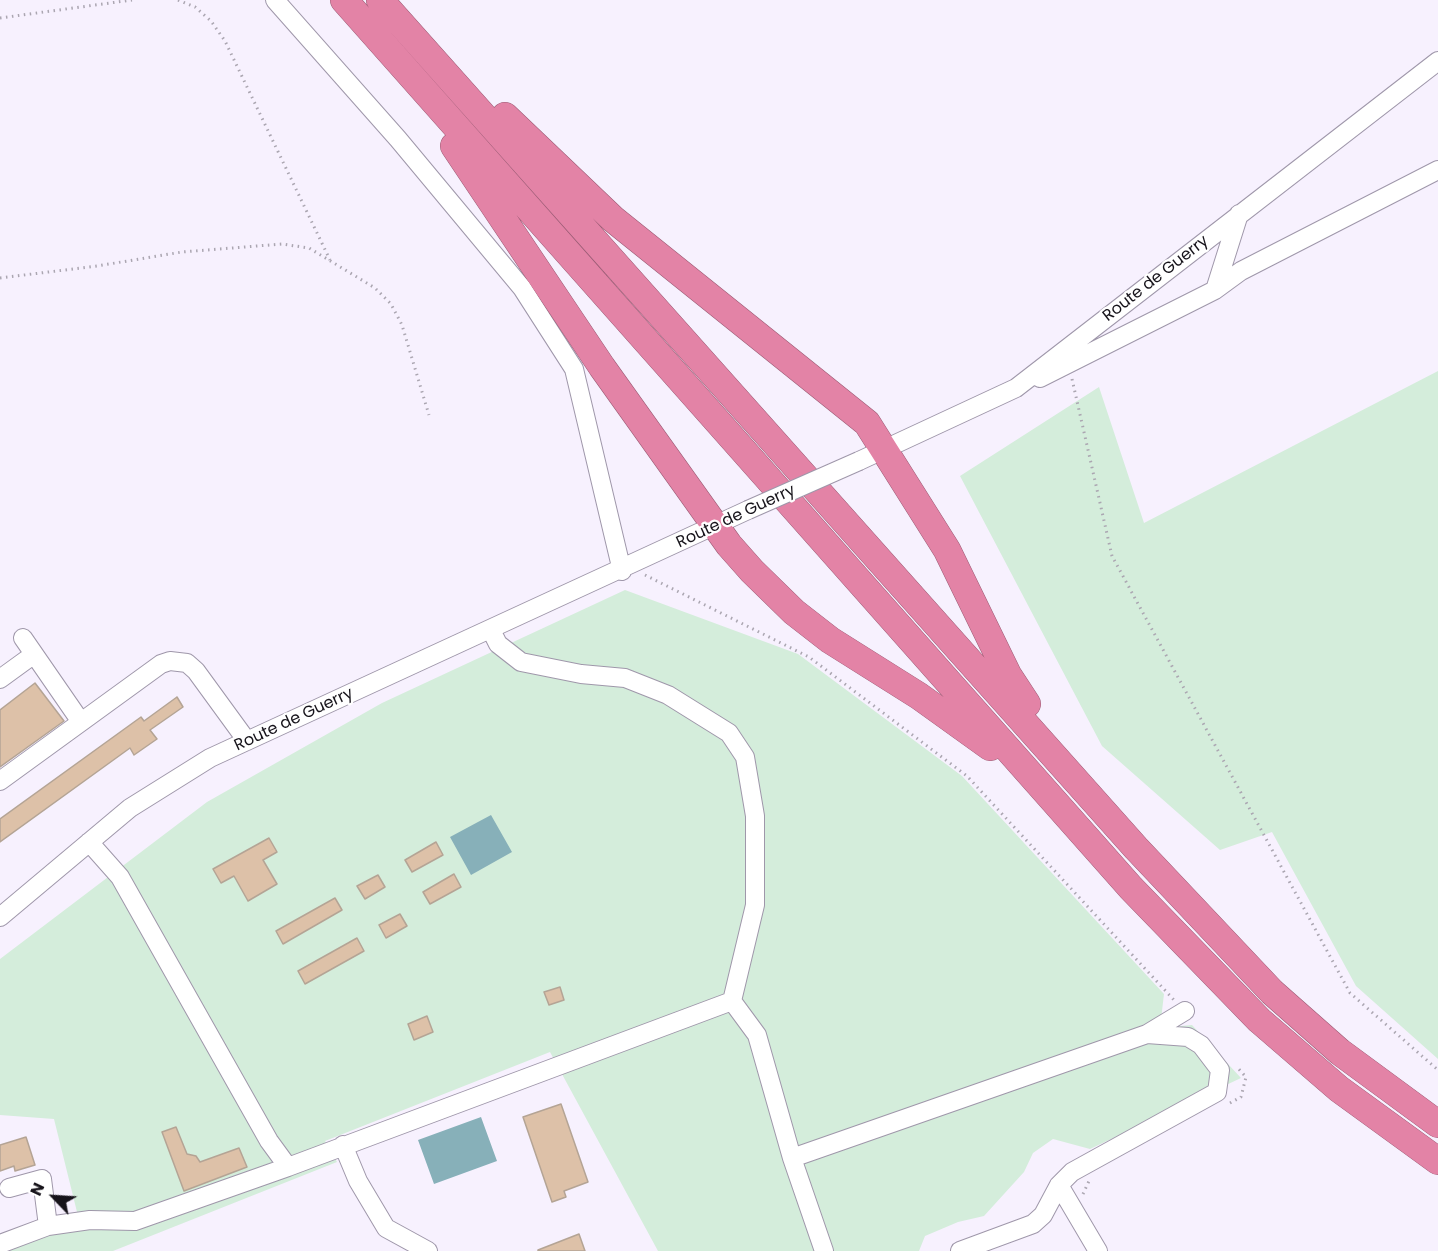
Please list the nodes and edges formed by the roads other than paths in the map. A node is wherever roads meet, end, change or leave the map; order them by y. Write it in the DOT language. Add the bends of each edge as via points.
graph roads {
  1 [pos="275,0"];
  2 [pos="344,0"];
  3 [pos="381,0"];
  4 [pos="390,0"];
  5 [pos="1438,61"];
  6 [pos="1438,170"];
  7 [pos="1239,214"];
  8 [pos="1215,290"];
  9 [pos="1016,388"];
  10 [pos="884,450"];
  11 [pos="717,526"];
  12 [pos="626,569"];
  13 [pos="491,630"];
  14 [pos="23,638"];
  15 [pos="33,655"];
  16 [pos="0,679"];
  17 [pos="81,722"];
  18 [pos="247,741"];
  19 [pos="1065,766"];
  20 [pos="0,781"];
  21 [pos="1057,805"];
  22 [pos="89,842"];
  23 [pos="0,917"];
  24 [pos="732,1001"];
  25 [pos="1185,1011"];
  26 [pos="1147,1034"];
  27 [pos="1438,1124"];
  28 [pos="343,1145"];
  29 [pos="792,1158"];
  30 [pos="1438,1161"];
  31 [pos="288,1167"];
  32 [pos="1059,1185"];
  33 [pos="9,1188"];
  34 [pos="48,1226"];
  35 [pos="0,1244"];
  36 [pos="428,1251"];
  37 [pos="824,1251"];
  38 [pos="960,1251"];
  39 [pos="1098,1251"];
  1 -- 12 [label="street" via="399,139 522,288 574,369"];
  2 -- 11 [label="highway" via="469,167 602,367"];
  2 -- 21 [label="highway"];
  3 -- 19 [label="highway"];
  4 -- 10 [label="highway" via="613,219 867,423"];
  5 -- 7 [label="street, Route de Guerry"];
  6 -- 8 [label="street" via="1241,272"];
  7 -- 8 [label="street"];
  7 -- 9 [label="street, Route de Guerry"];
  8 -- 9 [label="street" via="1070,365"];
  9 -- 10 [label="street, Route de Guerry"];
  10 -- 11 [label="street, Route de Guerry, bridge"];
  10 -- 19 [label="highway" via="947,550 1008,675"];
  11 -- 12 [label="street, Route de Guerry"];
  11 -- 21 [label="highway" via="752,572 794,612 830,640 974,733"];
  12 -- 13 [label="street, Route de Guerry"];
  13 -- 18 [label="street, Route de Guerry"];
  13 -- 24 [label="street" via="498,644 521,662 625,678 668,695 729,733 745,757 755,816 754,905"];
  14 -- 15 [label="street"];
  15 -- 16 [label="street"];
  15 -- 17 [label="street"];
  17 -- 18 [label="street" via="161,664 178,661 196,670"];
  17 -- 20 [label="street"];
  18 -- 22 [label="street, Route de Guerry" via="210,758 130,808"];
  19 -- 27 [label="highway" via="1136,848 1272,992 1340,1052"];
  21 -- 30 [label="highway" via="1131,888 1260,1020 1339,1089"];
  22 -- 23 [label="street, Route de Guerry"];
  22 -- 31 [label="street" via="120,877 269,1141"];
  24 -- 28 [label="street"];
  24 -- 29 [label="street" via="758,1035"];
  25 -- 26 [label="street"];
  26 -- 29 [label="street"];
  26 -- 32 [label="street" via="1188,1037 1201,1045 1220,1070 1217,1092 1072,1172"];
  28 -- 31 [label="street"];
  28 -- 36 [label="street" via="358,1181 386,1228"];
  29 -- 37 [label="street"];
  31 -- 34 [label="street" via="135,1221 90,1220"];
  32 -- 38 [label="street" via="1043,1215 1033,1224"];
  32 -- 39 [label="street"];
  33 -- 34 [label="street" via="42,1179"];
  34 -- 35 [label="street"];
}
